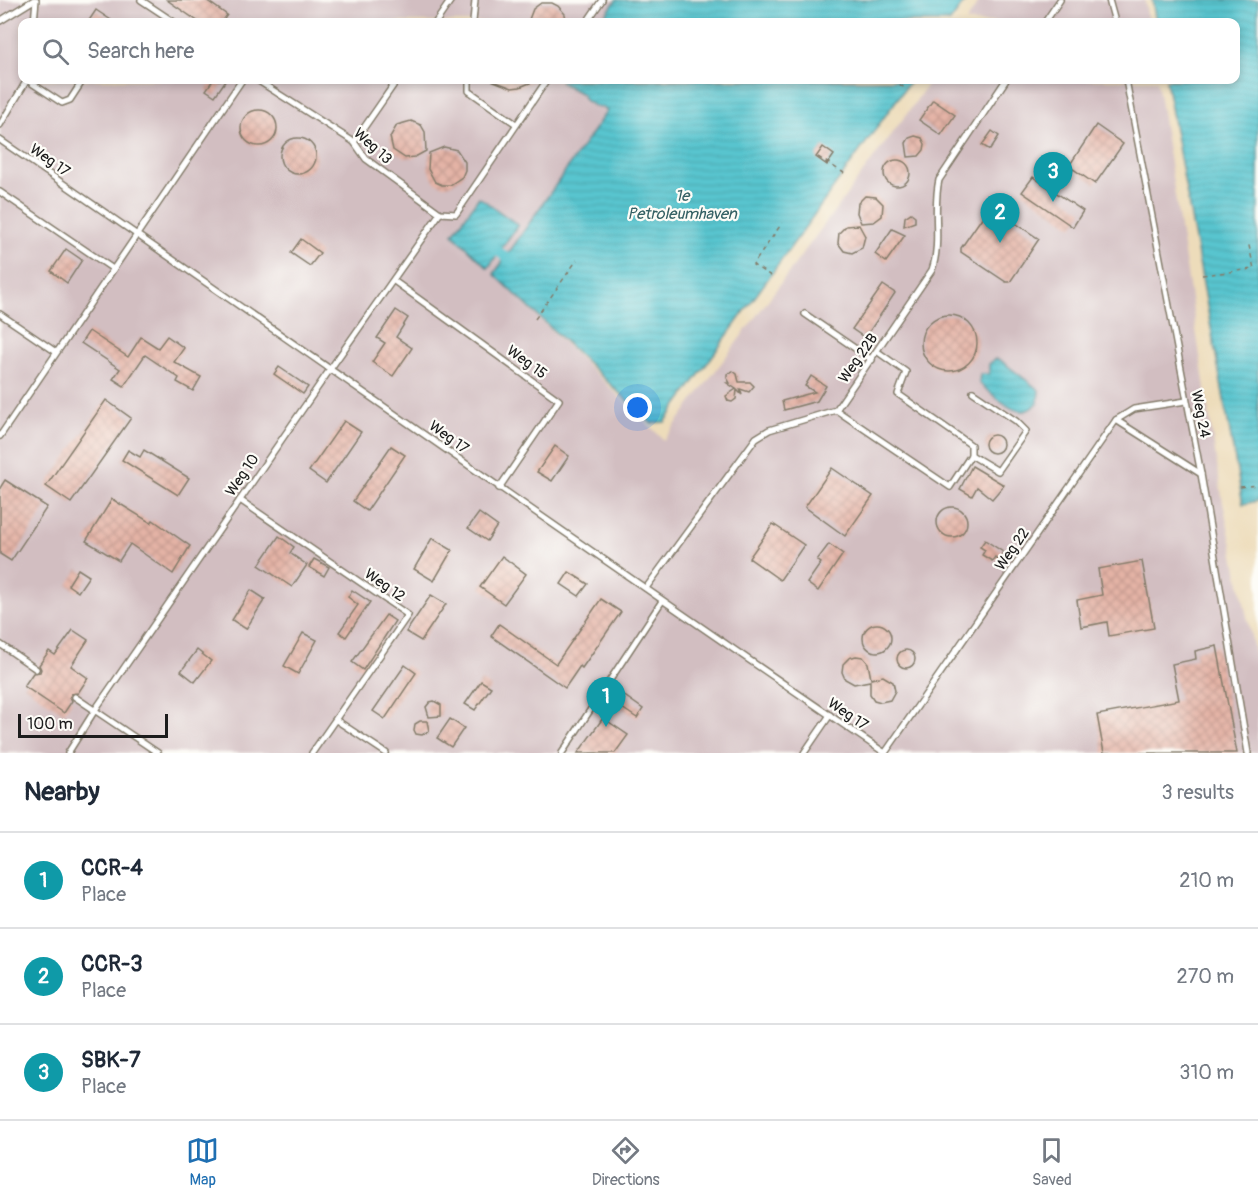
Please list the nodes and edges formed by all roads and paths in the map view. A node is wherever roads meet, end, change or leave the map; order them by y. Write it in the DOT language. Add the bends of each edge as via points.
graph roads {
  1 [pos="35,0"];
  2 [pos="141,0"];
  3 [pos="451,0"];
  4 [pos="475,0"];
  5 [pos="602,0"];
  6 [pos="1060,0"];
  7 [pos="1109,0"];
  8 [pos="34,18"];
  9 [pos="168,18"];
  10 [pos="439,18"];
  11 [pos="473,18"];
  12 [pos="590,18"];
  13 [pos="1048,18"];
  14 [pos="1114,18"];
  15 [pos="0,21"];
  16 [pos="25,84"];
  17 [pos="33,84"];
  18 [pos="80,84"];
  19 [pos="239,84"];
  20 [pos="263,84"];
  21 [pos="394,84"];
  22 [pos="469,84"];
  23 [pos="544,84"];
  24 [pos="898,84"];
  25 [pos="1003,84"];
  26 [pos="1127,84"];
  27 [pos="905,88"];
  28 [pos="516,124"];
  29 [pos="0,125"];
  30 [pos="0,140"];
  31 [pos="354,142"];
  32 [pos="818,157"];
  33 [pos="844,173"];
  34 [pos="0,192"];
  35 [pos="440,213"];
  36 [pos="782,223"];
  37 [pos="137,234"];
  38 [pos="1248,241"];
  39 [pos="577,260"];
  40 [pos="113,269"];
  41 [pos="1202,275"];
  42 [pos="771,276"];
  43 [pos="394,281"];
  44 [pos="0,314"];
  45 [pos="805,314"];
  46 [pos="535,319"];
  47 [pos="56,352"];
  48 [pos="878,352"];
  49 [pos="872,360"];
  50 [pos="330,368"];
  51 [pos="972,392"];
  52 [pos="1186,401"];
  53 [pos="836,410"];
  54 [pos="1116,420"];
  55 [pos="0,436"];
  56 [pos="971,455"];
  57 [pos="1201,474"];
  58 [pos="1258,485"];
  59 [pos="1240,487"];
  60 [pos="499,488"];
  61 [pos="240,500"];
  62 [pos="646,588"];
  63 [pos="662,601"];
  64 [pos="0,644"];
  65 [pos="36,669"];
  66 [pos="75,697"];
  67 [pos="95,710"];
  68 [pos="830,715"];
  69 [pos="336,720"];
  70 [pos="68,753"];
  71 [pos="158,753"];
  72 [pos="312,753"];
  73 [pos="387,753"];
  74 [pos="562,753"];
  75 [pos="804,753"];
  76 [pos="885,753"];
  77 [pos="1248,753"];
  1 -- 8 [label="lane"];
  1 -- 15 [label="lane"];
  2 -- 9 [label="lane"];
  3 -- 10 [label="lane"];
  4 -- 11 [label="lane"];
  5 -- 12 [label="lane"];
  6 -- 13 [label="lane"];
  7 -- 14 [label="lane"];
  16 -- 29 [label="lane"];
  17 -- 18 [label="lane" via="62,103 70,100"];
  19 -- 37 [label="lane"];
  20 -- 31 [label="lane, Weg 13"];
  21 -- 31 [label="lane"];
  22 -- 28 [label="lane" via="469,91"];
  23 -- 28 [label="lane"];
  24 -- 27 [label="path"];
  25 -- 48 [label="lane, Weg 22B" via="939,180 935,195 937,256 932,270"];
  26 -- 52 [label="lane, Weg 24"];
  28 -- 35 [label="lane" via="456,214"];
  30 -- 37 [label="lane, Weg 17"];
  31 -- 35 [label="lane, Weg 13" via="366,159"];
  32 -- 33 [label="path"];
  34 -- 40 [label="lane"];
  35 -- 43 [label="lane, Weg 10"];
  36 -- 42 [label="path" via="753,265"];
  37 -- 40 [label="lane"];
  37 -- 50 [label="lane, Weg 17"];
  38 -- 41 [label="path" via="1254,269"];
  39 -- 46 [label="path"];
  40 -- 47 [label="lane"];
  43 -- 50 [label="lane, Weg 10"];
  43 -- 60 [label="lane, Weg 15" via="559,400"];
  44 -- 47 [label="lane"];
  45 -- 49 [label="lane"];
  47 -- 55 [label="lane"];
  48 -- 49 [label="lane, Weg 22B"];
  48 -- 56 [label="lane" via="906,372 898,394 971,445"];
  49 -- 53 [label="lane, Weg 22B"];
  50 -- 60 [label="lane, Weg 17"];
  50 -- 61 [label="lane, Weg 10"];
  51 -- 56 [label="lane" via="1026,431 998,471"];
  52 -- 54 [label="lane" via="1134,410"];
  52 -- 57 [label="lane, Weg 24"];
  53 -- 56 [label="lane" via="950,487"];
  53 -- 62 [label="lane" via="769,430 756,438"];
  54 -- 57 [label="lane"];
  54 -- 76 [label="lane, Weg 22"];
  57 -- 77 [label="lane, Weg 24"];
  58 -- 59 [label="path"];
  60 -- 62 [label="lane, Weg 17"];
  61 -- 67 [label="lane, Weg 10"];
  61 -- 69 [label="lane, Weg 12" via="408,615"];
  62 -- 63 [label="lane, Weg 17"];
  63 -- 68 [label="lane, Weg 17"];
  63 -- 74 [label="lane"];
  64 -- 65 [label="lane"];
  66 -- 67 [label="lane"];
  67 -- 70 [label="lane, Weg 10"];
  67 -- 71 [label="lane"];
  68 -- 75 [label="lane"];
  68 -- 76 [label="lane, Weg 17"];
  69 -- 72 [label="lane, Weg 12"];
  69 -- 73 [label="lane"];
}
